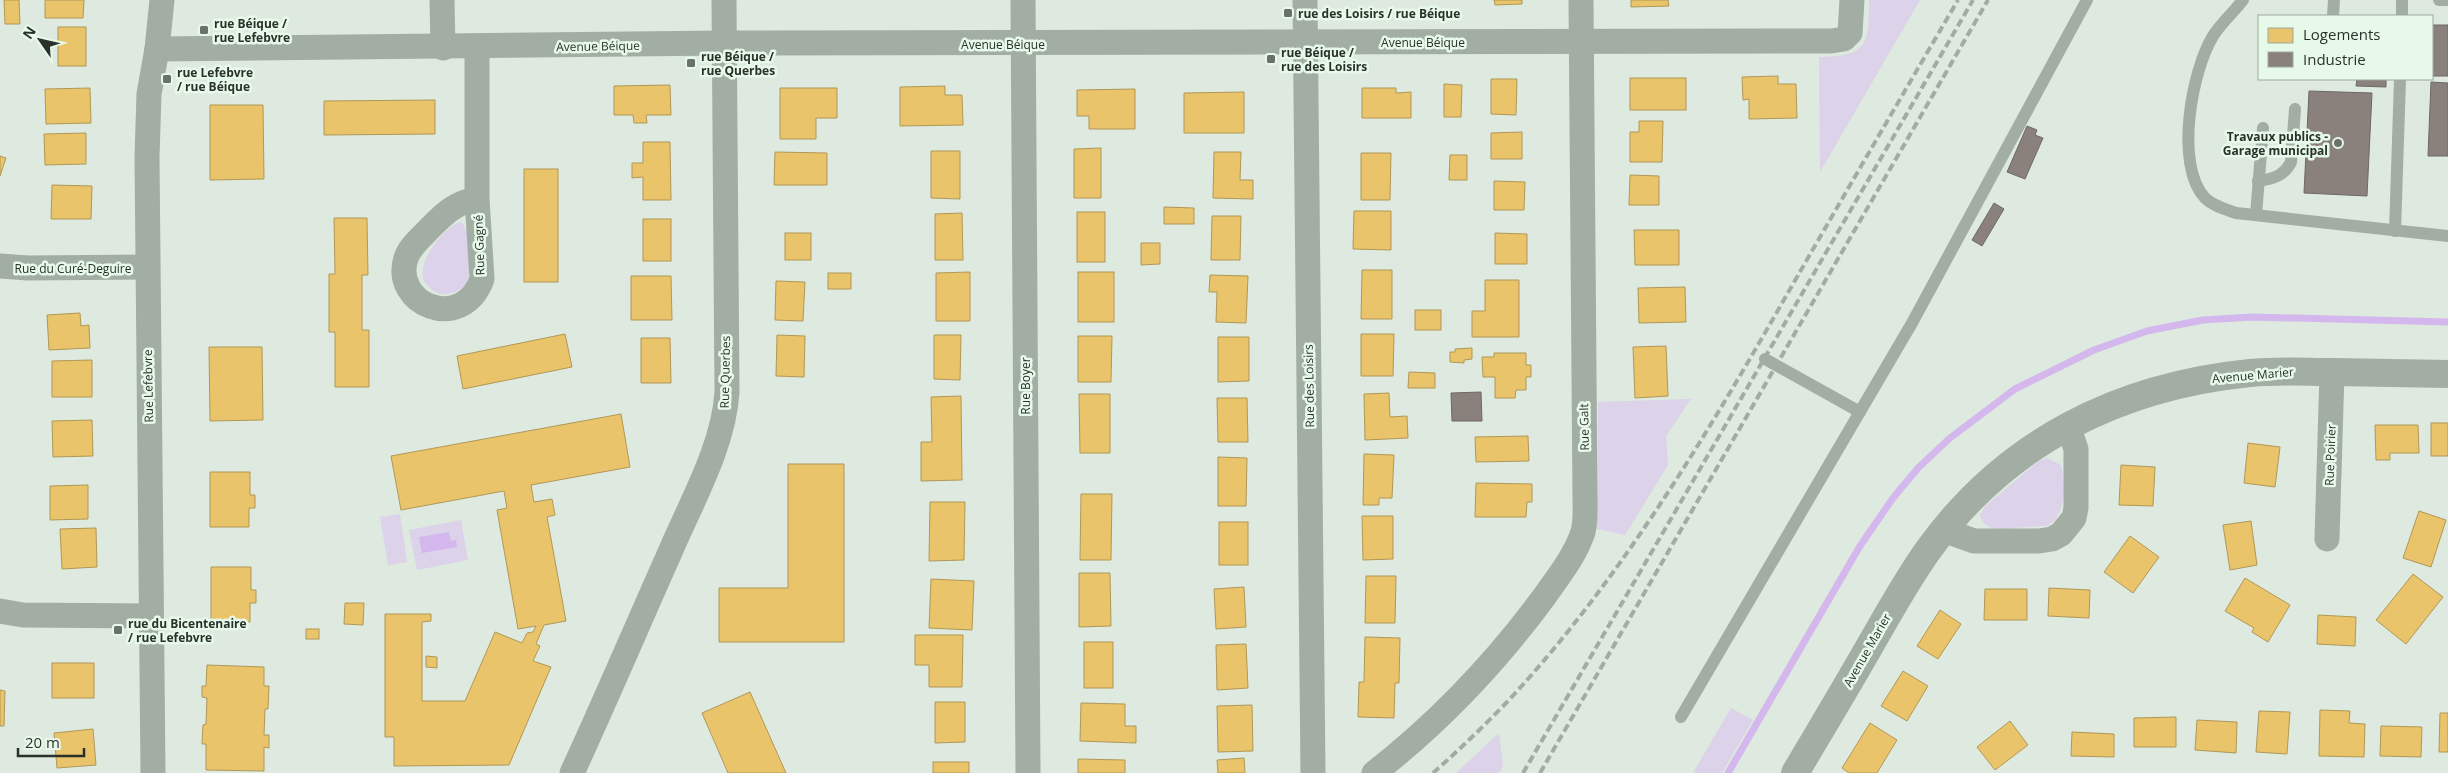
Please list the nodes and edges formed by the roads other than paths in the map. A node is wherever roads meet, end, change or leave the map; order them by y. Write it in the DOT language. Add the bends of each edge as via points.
graph roads {
  1 [pos="162,0"];
  2 [pos="442,0"];
  3 [pos="724,0"];
  4 [pos="1023,0"];
  5 [pos="1305,0"];
  6 [pos="1581,0"];
  7 [pos="1852,0"];
  8 [pos="2087,0"];
  9 [pos="2243,0"];
  10 [pos="2334,0"];
  11 [pos="2402,0"];
  12 [pos="2439,0"];
  13 [pos="2448,0"];
  14 [pos="2333,15"];
  15 [pos="2402,15"];
  16 [pos="1581,41"];
  17 [pos="1305,42"];
  18 [pos="725,44"];
  19 [pos="1023,44"];
  20 [pos="477,47"];
  21 [pos="443,48"];
  22 [pos="157,49"];
  23 [pos="2400,80"];
  24 [pos="2294,109"];
  25 [pos="2263,128"];
  26 [pos="2258,181"];
  27 [pos="477,199"];
  28 [pos="2256,215"];
  29 [pos="2395,231"];
  30 [pos="2448,236"];
  31 [pos="0,266"];
  32 [pos="147,267"];
  33 [pos="1765,359"];
  34 [pos="2332,372"];
  35 [pos="2448,374"];
  36 [pos="1860,412"];
  37 [pos="2068,426"];
  38 [pos="1943,530"];
  39 [pos="2327,539"];
  40 [pos="0,611"];
  41 [pos="151,616"];
  42 [pos="1681,716"];
  43 [pos="153,773"];
  44 [pos="572,773"];
  45 [pos="1028,773"];
  46 [pos="1313,773"];
  47 [pos="1374,773"];
  48 [pos="1795,773"];
  1 -- 22 [label="street, Rue Lefebvre"];
  2 -- 21 [label="street"];
  3 -- 18 [label="street, Rue Querbes"];
  4 -- 19 [label="street, Rue Boyer"];
  5 -- 17 [label="street, Rue des Loisirs"];
  6 -- 16 [label="street, Rue Galt"];
  7 -- 16 [label="street, Avenue Béique" via="1852,28 1848,36 1831,41"];
  8 -- 36 [label="lane"];
  9 -- 28 [label="lane" via="2213,36 2198,73 2189,131 2190,156 2194,182 2205,198 2236,213"];
  10 -- 14 [label="lane"];
  11 -- 15 [label="lane"];
  12 -- 13 [label="lane"];
  16 -- 17 [label="street, Avenue Béique"];
  16 -- 47 [label="street, Rue Galt" via="1584,530 1554,582 1516,633 1438,717"];
  17 -- 19 [label="street, Avenue Béique"];
  17 -- 46 [label="street, Rue des Loisirs"];
  18 -- 19 [label="street, Avenue Béique"];
  18 -- 20 [label="street, Avenue Béique"];
  18 -- 44 [label="street, Rue Querbes" via="724,419 686,515"];
  19 -- 45 [label="street, Rue Boyer"];
  20 -- 21 [label="street, Avenue Béique"];
  20 -- 27 [label="street, Rue Gagné"];
  21 -- 22 [label="street, Avenue Béique"];
  22 -- 32 [label="street, Rue Lefebvre" via="148,110"];
  23 -- 29 [label="lane"];
  24 -- 26 [label="lane" via="2291,162 2280,176"];
  25 -- 26 [label="lane"];
  26 -- 28 [label="lane"];
  28 -- 29 [label="lane"];
  29 -- 30 [label="lane"];
  31 -- 32 [label="street, Rue du Curé-Deguire"];
  32 -- 41 [label="street, Rue Lefebvre"];
  33 -- 36 [label="lane"];
  34 -- 35 [label="street, Avenue Marier"];
  34 -- 37 [label="street, Avenue Marier" via="2253,372 2185,382 2133,396"];
  34 -- 39 [label="street, Rue Poirier"];
  36 -- 42 [label="lane"];
  37 -- 38 [label="street, Avenue Marier" via="2002,470"];
  37 -- 38 [label="street" via="2076,449 2076,508 2074,518 2061,534 2052,540 2039,542 1974,541"];
  38 -- 48 [label="street, Avenue Marier" via="1914,571"];
  40 -- 41 [label="street" via="23,615"];
  41 -- 43 [label="street, Rue Lefebvre"];
}
